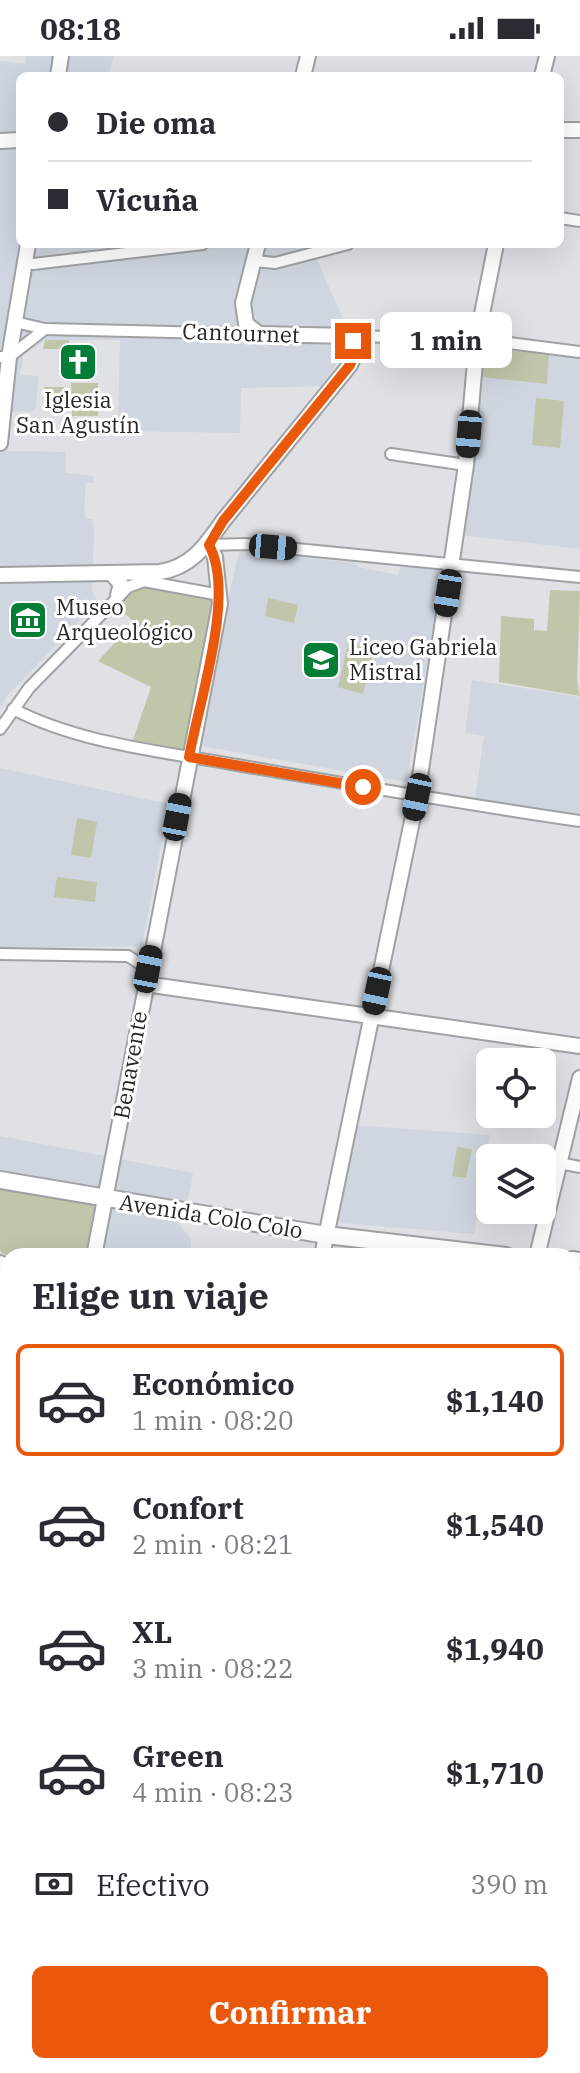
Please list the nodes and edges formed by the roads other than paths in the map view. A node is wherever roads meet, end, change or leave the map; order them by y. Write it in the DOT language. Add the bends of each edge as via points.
graph roads {
  1 [pos="27,248"];
  2 [pos="169,248"];
  3 [pos="257,248"];
  4 [pos="333,248"];
  5 [pos="495,248"];
  6 [pos="254,261"];
  7 [pos="33,264"];
  8 [pos="15,322"];
  9 [pos="45,329"];
  10 [pos="259,334"];
  11 [pos="350,336"];
  12 [pos="477,339"];
  13 [pos="580,352"];
  14 [pos="5,357"];
  15 [pos="0,443"];
  16 [pos="391,454"];
  17 [pos="466,465"];
  18 [pos="209,545"];
  19 [pos="453,564"];
  20 [pos="111,573"];
  21 [pos="0,575"];
  22 [pos="580,577"];
  23 [pos="118,595"];
  24 [pos="220,595"];
  25 [pos="13,709"];
  26 [pos="0,729"];
  27 [pos="189,757"];
  28 [pos="417,797"];
  29 [pos="580,821"];
  30 [pos="0,954"];
  31 [pos="146,976"];
  32 [pos="371,1019"];
  33 [pos="580,1046"];
  34 [pos="580,1078"];
  35 [pos="559,1163"];
  36 [pos="580,1167"];
  37 [pos="0,1180"];
  38 [pos="105,1198"];
  39 [pos="326,1235"];
  40 [pos="96,1248"];
  41 [pos="324,1248"];
  42 [pos="437,1248"];
  43 [pos="539,1248"];
  1 -- 8 [label="street"];
  2 -- 7 [label="street"];
  3 -- 6 [label="street"];
  4 -- 6 [label="street" via="275,263"];
  5 -- 12 [label="street"];
  6 -- 10 [label="street" via="242,311 246,324"];
  8 -- 9 [label="street, Cantournet"];
  8 -- 14 [label="street"];
  9 -- 10 [label="street, Cantournet"];
  9 -- 14 [label="street"];
  10 -- 11 [label="street, Cantournet"];
  11 -- 12 [label="street, Cantournet"];
  11 -- 18 [label="street" via="355,353 350,365"];
  12 -- 13 [label="street, Cantournet"];
  12 -- 17 [label="street"];
  14 -- 15 [label="street"];
  16 -- 17 [label="street"];
  17 -- 19 [label="street"];
  18 -- 19 [label="street"];
  18 -- 20 [label="street" via="173,570"];
  18 -- 24 [label="street, Benavente"];
  19 -- 22 [label="street"];
  19 -- 28 [label="street"];
  20 -- 21 [label="street"];
  20 -- 23 [label="street" via="121,584"];
  23 -- 24 [label="street" via="144,581"];
  23 -- 25 [label="street"];
  24 -- 27 [label="street, Benavente"];
  25 -- 26 [label="street"];
  25 -- 27 [label="street" via="46,724"];
  27 -- 28 [label="street"];
  27 -- 31 [label="street, Benavente"];
  28 -- 29 [label="street"];
  28 -- 32 [label="street"];
  30 -- 31 [label="street" via="128,956"];
  31 -- 32 [label="street"];
  31 -- 38 [label="street, Benavente"];
  32 -- 33 [label="street"];
  32 -- 39 [label="street"];
  34 -- 35 [label="street"];
  35 -- 36 [label="street"];
  35 -- 43 [label="street"];
  37 -- 38 [label="main road, Avenida Colo Colo"];
  38 -- 39 [label="main road, Avenida Colo Colo"];
  38 -- 40 [label="street, Benavente"];
  39 -- 41 [label="street"];
  39 -- 42 [label="main road, Avenida Colo Colo"];
}
